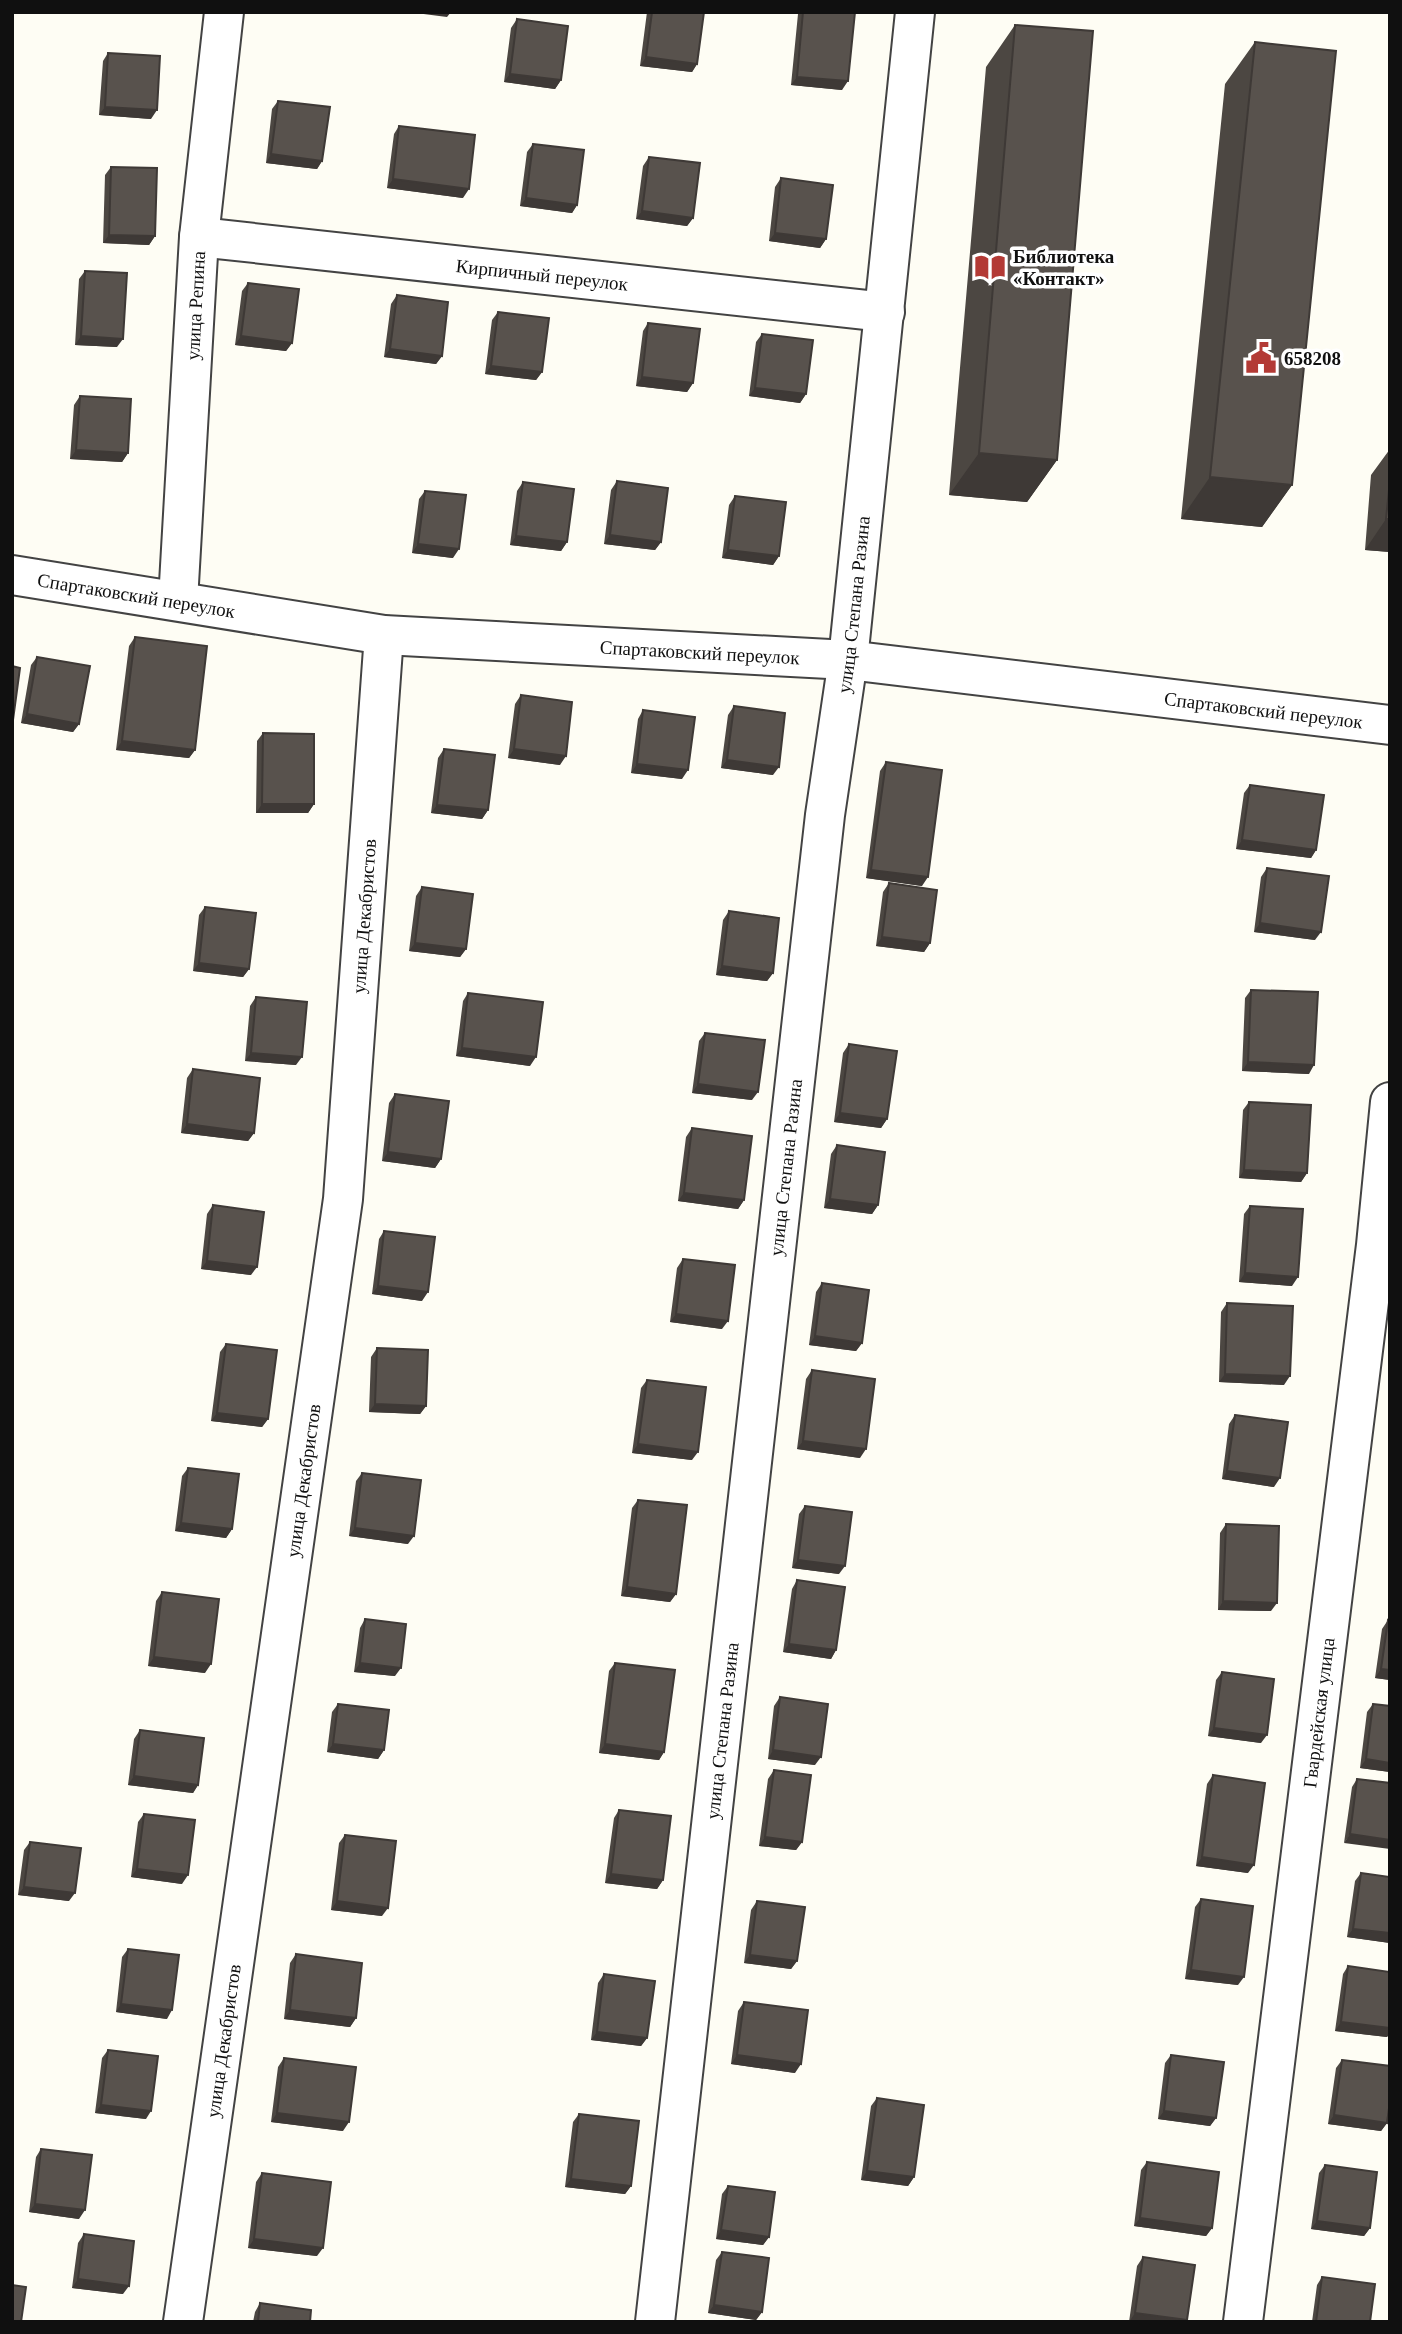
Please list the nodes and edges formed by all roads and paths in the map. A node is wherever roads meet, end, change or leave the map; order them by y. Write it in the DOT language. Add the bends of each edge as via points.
graph roads {
  1 [pos="224,12"];
  2 [pos="915,12"];
  3 [pos="199,237"];
  4 [pos="884,312"];
  5 [pos="12,575"];
  6 [pos="178,601"];
  7 [pos="384,635"];
  8 [pos="848,660"];
  9 [pos="1390,725"];
  10 [pos="1390,1102"];
  11 [pos="183,2322"];
  12 [pos="655,2322"];
  13 [pos="1243,2322"];
  1 -- 3 [label="street, улица Репина"];
  2 -- 4 [label="street, улица Степана Разина"];
  3 -- 4 [label="street, Кирпичный переулок"];
  3 -- 6 [label="street, улица Репина"];
  4 -- 8 [label="street, улица Степана Разина"];
  5 -- 6 [label="street, Спартаковский переулок"];
  6 -- 7 [label="street, Спартаковский переулок"];
  7 -- 8 [label="street, Спартаковский переулок"];
  7 -- 11 [label="street, улица Декабристов" via="343,1199"];
  8 -- 9 [label="street, Спартаковский переулок"];
  8 -- 12 [label="street, улица Степана Разина" via="825,815"];
  10 -- 13 [label="street, Гвардейская улица"];
}
